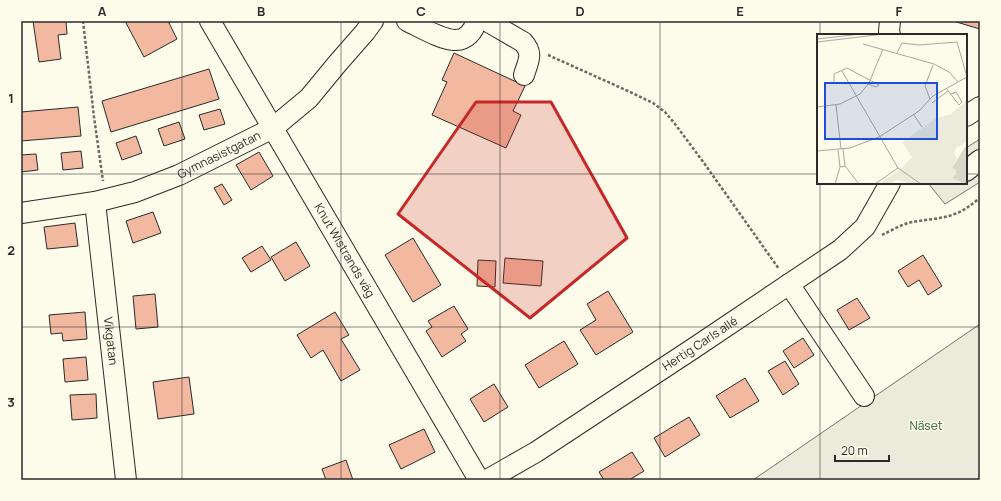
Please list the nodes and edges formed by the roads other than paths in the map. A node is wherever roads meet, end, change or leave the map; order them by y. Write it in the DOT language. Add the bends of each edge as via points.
graph roads {
  1 [pos="210,21"];
  2 [pos="373,21"];
  3 [pos="407,21"];
  4 [pos="476,21"];
  5 [pos="487,21"];
  6 [pos="890,21"];
  7 [pos="890,34"];
  8 [pos="524,74"];
  9 [pos="980,107"];
  10 [pos="967,115"];
  11 [pos="273,128"];
  12 [pos="980,160"];
  13 [pos="967,170"];
  14 [pos="889,184"];
  15 [pos="100,201"];
  16 [pos="21,213"];
  17 [pos="789,284"];
  18 [pos="864,396"];
  19 [pos="126,480"];
  20 [pos="479,480"];
  21 [pos="487,480"];
  1 -- 11 [label="street, Knut Wistrands väg"];
  2 -- 11 [label="street, Gymnasistgatan" via="309,98"];
  3 -- 4 [label="street" via="431,33 454,40 463,39 468,35"];
  5 -- 8 [label="street" via="527,46 530,57"];
  6 -- 7 [label="street"];
  9 -- 10 [label="street"];
  11 -- 15 [label="street, Gymnasistgatan" via="179,174 135,192"];
  11 -- 20 [label="street, Knut Wistrands väg"];
  12 -- 13 [label="street"];
  14 -- 17 [label="street, Hertig Carls allé" via="864,227 840,250"];
  15 -- 16 [label="street, Gymnasistgatan"];
  15 -- 19 [label="street, Vikgatan"];
  17 -- 18 [label="street"];
  17 -- 21 [label="street, Hertig Carls allé" via="536,452"];
}
